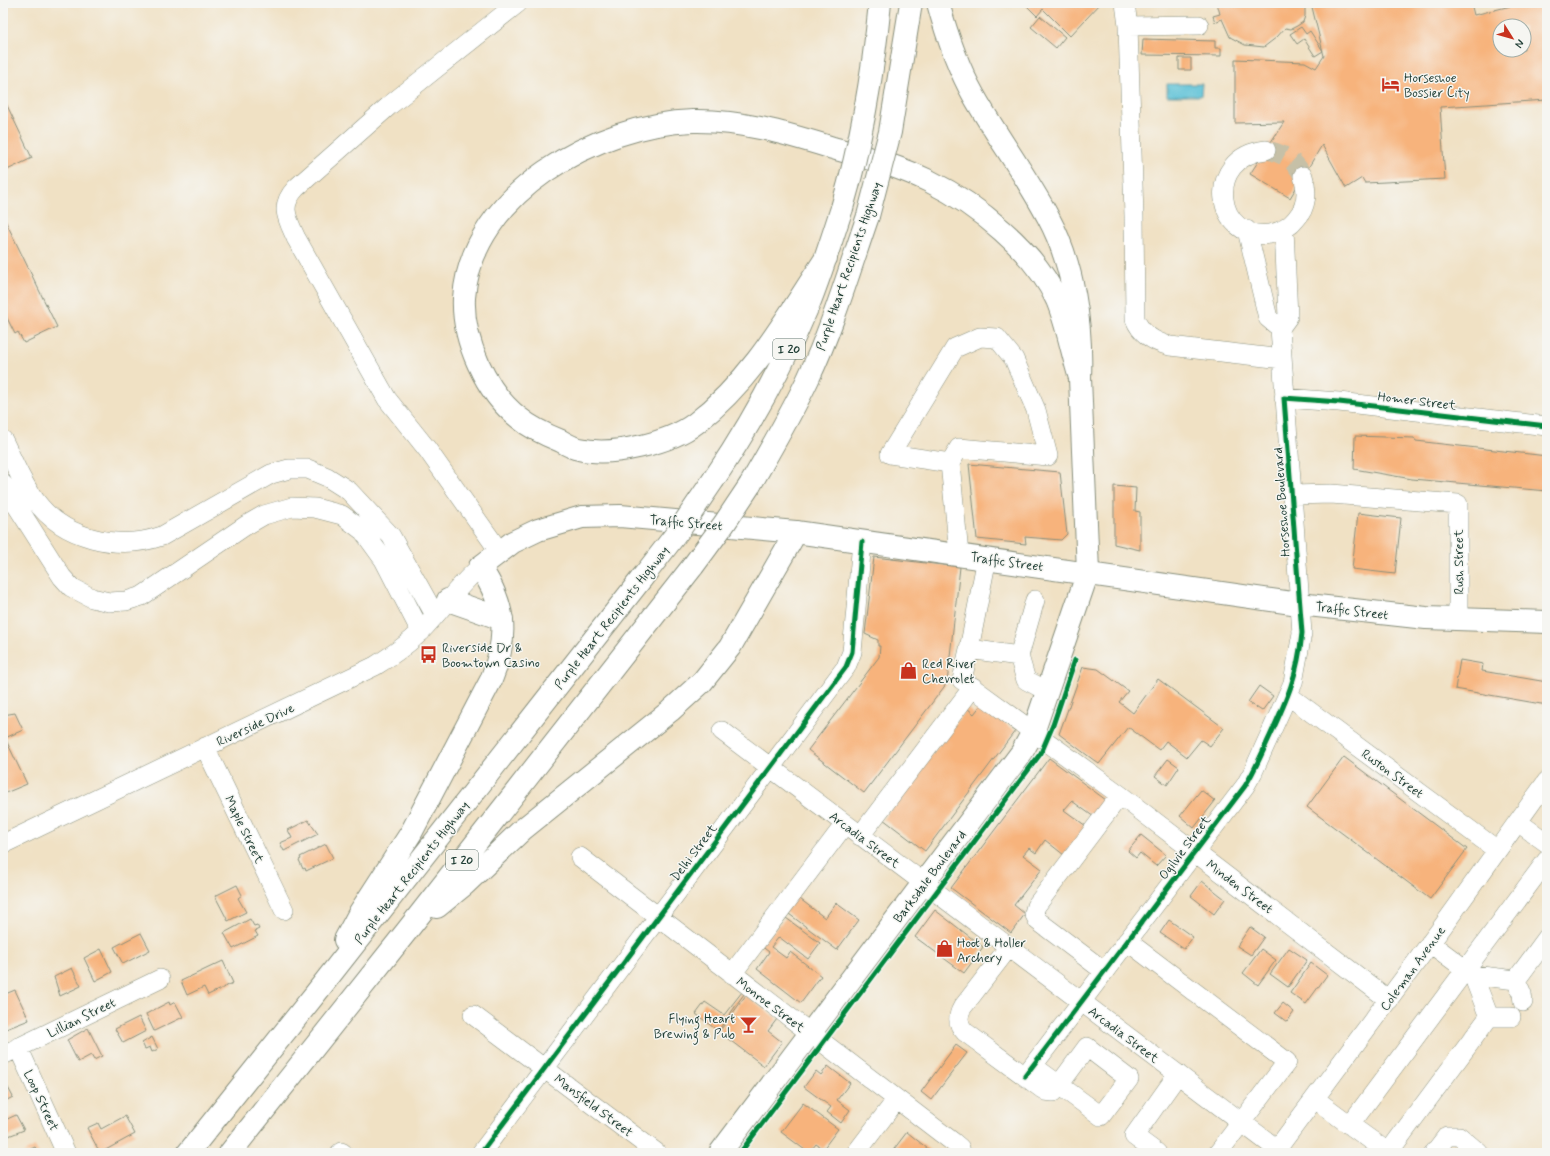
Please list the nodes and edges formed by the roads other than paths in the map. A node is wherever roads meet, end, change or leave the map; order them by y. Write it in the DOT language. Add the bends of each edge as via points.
graph roads {
  1 [pos="518,3"];
  2 [pos="880,3"];
  3 [pos="911,3"];
  4 [pos="938,3"];
  5 [pos="1125,3"];
  6 [pos="1199,24"];
  7 [pos="1128,26"];
  8 [pos="1266,150"];
  9 [pos="1303,176"];
  10 [pos="1284,229"];
  11 [pos="1247,230"];
  12 [pos="826,258"];
  13 [pos="1280,328"];
  14 [pos="1282,359"];
  15 [pos="1080,378"];
  16 [pos="1284,398"];
  17 [pos="1547,426"];
  18 [pos="3,440"];
  19 [pos="950,463"];
  20 [pos="3,484"];
  21 [pos="341,485"];
  22 [pos="1292,495"];
  23 [pos="334,512"];
  24 [pos="796,532"];
  25 [pos="862,542"];
  26 [pos="499,551"];
  27 [pos="959,554"];
  28 [pos="987,558"];
  29 [pos="480,567"];
  30 [pos="1088,572"];
  31 [pos="1035,600"];
  32 [pos="1299,604"];
  33 [pos="442,607"];
  34 [pos="502,619"];
  35 [pos="1458,620"];
  36 [pos="1547,622"];
  37 [pos="420,632"];
  38 [pos="969,649"];
  39 [pos="1019,656"];
  40 [pos="973,687"];
  41 [pos="1047,691"];
  42 [pos="1288,696"];
  43 [pos="1034,730"];
  44 [pos="722,731"];
  45 [pos="205,747"];
  46 [pos="771,768"];
  47 [pos="1547,781"];
  48 [pos="1120,795"];
  49 [pos="1518,822"];
  50 [pos="845,824"];
  51 [pos="860,836"];
  52 [pos="1547,843"];
  53 [pos="3,844"];
  54 [pos="1497,850"];
  55 [pos="1195,852"];
  56 [pos="580,857"];
  57 [pos="1547,860"];
  58 [pos="923,883"];
  59 [pos="284,910"];
  60 [pos="657,917"];
  61 [pos="406,932"];
  62 [pos="1547,938"];
  63 [pos="1127,941"];
  64 [pos="1430,943"];
  65 [pos="1009,947"];
  66 [pos="1104,972"];
  67 [pos="1469,972"];
  68 [pos="732,974"];
  69 [pos="160,979"];
  70 [pos="1516,980"];
  71 [pos="316,993"];
  72 [pos="1389,1000"];
  73 [pos="1081,1001"];
  74 [pos="1523,1002"];
  75 [pos="472,1015"];
  76 [pos="1489,1017"];
  77 [pos="1512,1017"];
  78 [pos="810,1033"];
  79 [pos="11,1051"];
  80 [pos="544,1068"];
  81 [pos="1029,1071"];
  82 [pos="1178,1074"];
  83 [pos="1059,1085"];
  84 [pos="896,1099"];
  85 [pos="1315,1099"];
  86 [pos="1242,1122"];
  87 [pos="1350,1125"];
  88 [pos="1276,1151"];
  89 [pos="66,1153"];
  90 [pos="188,1153"];
  91 [pos="230,1153"];
  92 [pos="481,1153"];
  93 [pos="657,1153"];
  94 [pos="720,1153"];
  95 [pos="856,1153"];
  96 [pos="961,1153"];
  97 [pos="1157,1153"];
  98 [pos="1218,1153"];
  99 [pos="1388,1153"];
  100 [pos="1434,1153"];
  101 [pos="1479,1153"];
  1 -- 26 [label="street" via="390,105 296,188 290,194 286,206 286,215 296,238 387,399 425,446"];
  2 -- 12 [label="main road, Purple Heart Recipients Highway / I 20, bridge" via="869,94 851,178"];
  3 -- 61 [label="main road, Purple Heart Recipients Highway / I 20, bridge" via="890,132 868,216 832,322 782,429 750,485 693,566"];
  4 -- 15 [label="main road" via="949,45 973,96 1049,218 1071,280 1081,346"];
  5 -- 7 [label="street"];
  6 -- 7 [label="street"];
  7 -- 14 [label="street" via="1136,323 1150,338 1170,346"];
  8 -- 11 [label="street" via="1253,152 1238,160 1225,180 1223,196 1228,212"];
  9 -- 10 [label="street" via="1306,189 1303,209 1296,220"];
  10 -- 11 [label="street" via="1268,234"];
  10 -- 13 [label="street" via="1288,317"];
  11 -- 13 [label="street" via="1268,318"];
  12 -- 15 [label="main road" via="766,350 735,388 693,426 651,445 616,451 580,450 544,434 517,417 495,393 479,368 467,331 464,298 471,266 485,233 505,206 540,175 574,154 612,136 654,125 692,121 732,122 769,129 891,165 956,196 1008,236 1046,280 1057,301"];
  12 -- 71 [label="main road, Purple Heart Recipients Highway / I 20, bridge" via="778,371 714,479 680,529"];
  13 -- 14 [label="street, Horseshoe Boulevard"];
  14 -- 16 [label="street, Horseshoe Boulevard"];
  15 -- 30 [label="main road"];
  16 -- 17 [label="street, Homer Street"];
  16 -- 22 [label="street, Horseshoe Boulevard"];
  18 -- 21 [label="street" via="28,490 47,513 78,533 105,541 135,542 162,536 265,477 284,470 308,469"];
  19 -- 19 [label="street" via="890,454 955,348 980,337 997,338 1014,359 1036,410 1048,456 959,448"];
  19 -- 27 [label="street"];
  20 -- 23 [label="street" via="67,583 85,596 109,602 126,601 142,596 245,526 273,511 302,506"];
  21 -- 23 [label="street"];
  21 -- 33 [label="street" via="380,522"];
  22 -- 32 [label="street, Horseshoe Boulevard"];
  22 -- 35 [label="street, Rush Street" via="1331,494 1458,504"];
  23 -- 37 [label="street" via="356,525 371,540 384,560"];
  24 -- 25 [label="main road, Traffic Street"];
  24 -- 26 [label="main road, Traffic Street" via="666,519 594,516 568,520 538,530"];
  24 -- 61 [label="main road" via="730,647 702,682 670,711 522,830 464,885"];
  25 -- 27 [label="main road, Traffic Street"];
  25 -- 46 [label="street, Delhi Street" via="850,660"];
  26 -- 29 [label="main road, Traffic Street"];
  27 -- 28 [label="main road, Traffic Street"];
  28 -- 30 [label="main road, Traffic Street"];
  28 -- 38 [label="street"];
  29 -- 33 [label="street, Riverside Drive"];
  29 -- 34 [label="main road" via="494,589"];
  30 -- 32 [label="main road, Traffic Street"];
  30 -- 41 [label="main road, Barksdale Boulevard"];
  31 -- 39 [label="street"];
  32 -- 35 [label="main road, Traffic Street"];
  32 -- 42 [label="street, Ogilvie Street" via="1302,633 1300,651"];
  33 -- 34 [label="main road"];
  33 -- 37 [label="street, Riverside Drive"];
  34 -- 71 [label="main road" via="501,648 491,680 411,833 360,912"];
  35 -- 36 [label="main road, Traffic Street"];
  37 -- 45 [label="street, Riverside Drive" via="375,666"];
  38 -- 39 [label="street"];
  38 -- 40 [label="street" via="962,680"];
  39 -- 41 [label="street" via="1026,680"];
  40 -- 43 [label="street, Minden Street"];
  40 -- 51 [label="street"];
  41 -- 43 [label="main road, Barksdale Boulevard"];
  42 -- 54 [label="street, Ruston Street"];
  42 -- 55 [label="street, Ogilvie Street" via="1254,772"];
  43 -- 48 [label="street, Minden Street"];
  43 -- 58 [label="main road, Barksdale Boulevard" via="1022,752"];
  44 -- 46 [label="street, Arcadia Street"];
  45 -- 53 [label="street, Riverside Drive"];
  45 -- 59 [label="street, Maple Street"];
  46 -- 50 [label="street, Arcadia Street"];
  46 -- 60 [label="street, Delhi Street"];
  47 -- 49 [label="street, Coleman Avenue"];
  48 -- 55 [label="street, Minden Street"];
  48 -- 66 [label="street" via="1036,906 1034,913 1038,920"];
  49 -- 52 [label="street"];
  49 -- 54 [label="street, Coleman Avenue"];
  50 -- 51 [label="street, Arcadia Street"];
  50 -- 68 [label="street"];
  51 -- 58 [label="street, Arcadia Street"];
  54 -- 64 [label="street, Coleman Avenue"];
  55 -- 63 [label="street, Ogilvie Street"];
  55 -- 72 [label="street, Minden Street"];
  56 -- 60 [label="street, Monroe Street"];
  57 -- 67 [label="street"];
  58 -- 65 [label="street, Arcadia Street"];
  58 -- 78 [label="main road, Barksdale Boulevard"];
  60 -- 68 [label="street, Monroe Street"];
  60 -- 80 [label="street, Delhi Street"];
  61 -- 91 [label="main road, Purple Heart Recipients Highway / I 20"];
  62 -- 70 [label="street"];
  63 -- 66 [label="street, Ogilvie Street"];
  63 -- 86 [label="street" via="1287,1062"];
  64 -- 67 [label="street"];
  64 -- 72 [label="street, Coleman Avenue"];
  65 -- 73 [label="street, Arcadia Street"];
  65 -- 81 [label="street" via="962,1008 958,1021 966,1032"];
  66 -- 73 [label="street, Ogilvie Street"];
  67 -- 70 [label="street"];
  67 -- 76 [label="street"];
  67 -- 87 [label="street"];
  68 -- 78 [label="street, Monroe Street"];
  69 -- 79 [label="street, Lillian Street"];
  70 -- 74 [label="street"];
  71 -- 90 [label="main road, Purple Heart Recipients Highway / I 20"];
  72 -- 85 [label="street, Coleman Avenue"];
  73 -- 81 [label="street, Ogilvie Street"];
  73 -- 82 [label="street, Arcadia Street"];
  75 -- 80 [label="street, Mansfield Street"];
  76 -- 77 [label="street"];
  76 -- 99 [label="street"];
  78 -- 84 [label="street, Monroe Street"];
  78 -- 94 [label="main road, Barksdale Boulevard"];
  79 -- 89 [label="street, Loop Street"];
  80 -- 92 [label="street, Delhi Street"];
  80 -- 93 [label="street, Mansfield Street"];
  81 -- 83 [label="street"];
  82 -- 86 [label="street, Arcadia Street"];
  82 -- 97 [label="street" via="1134,1136"];
  84 -- 95 [label="street"];
  84 -- 96 [label="street, Monroe Street" via="953,1142"];
  85 -- 87 [label="street"];
  85 -- 88 [label="street, Coleman Avenue"];
  86 -- 88 [label="street, Arcadia Street"];
  86 -- 98 [label="street"];
  87 -- 99 [label="street"];
  100 -- 101 [label="street" via="1446,1136 1459,1136"];
}
